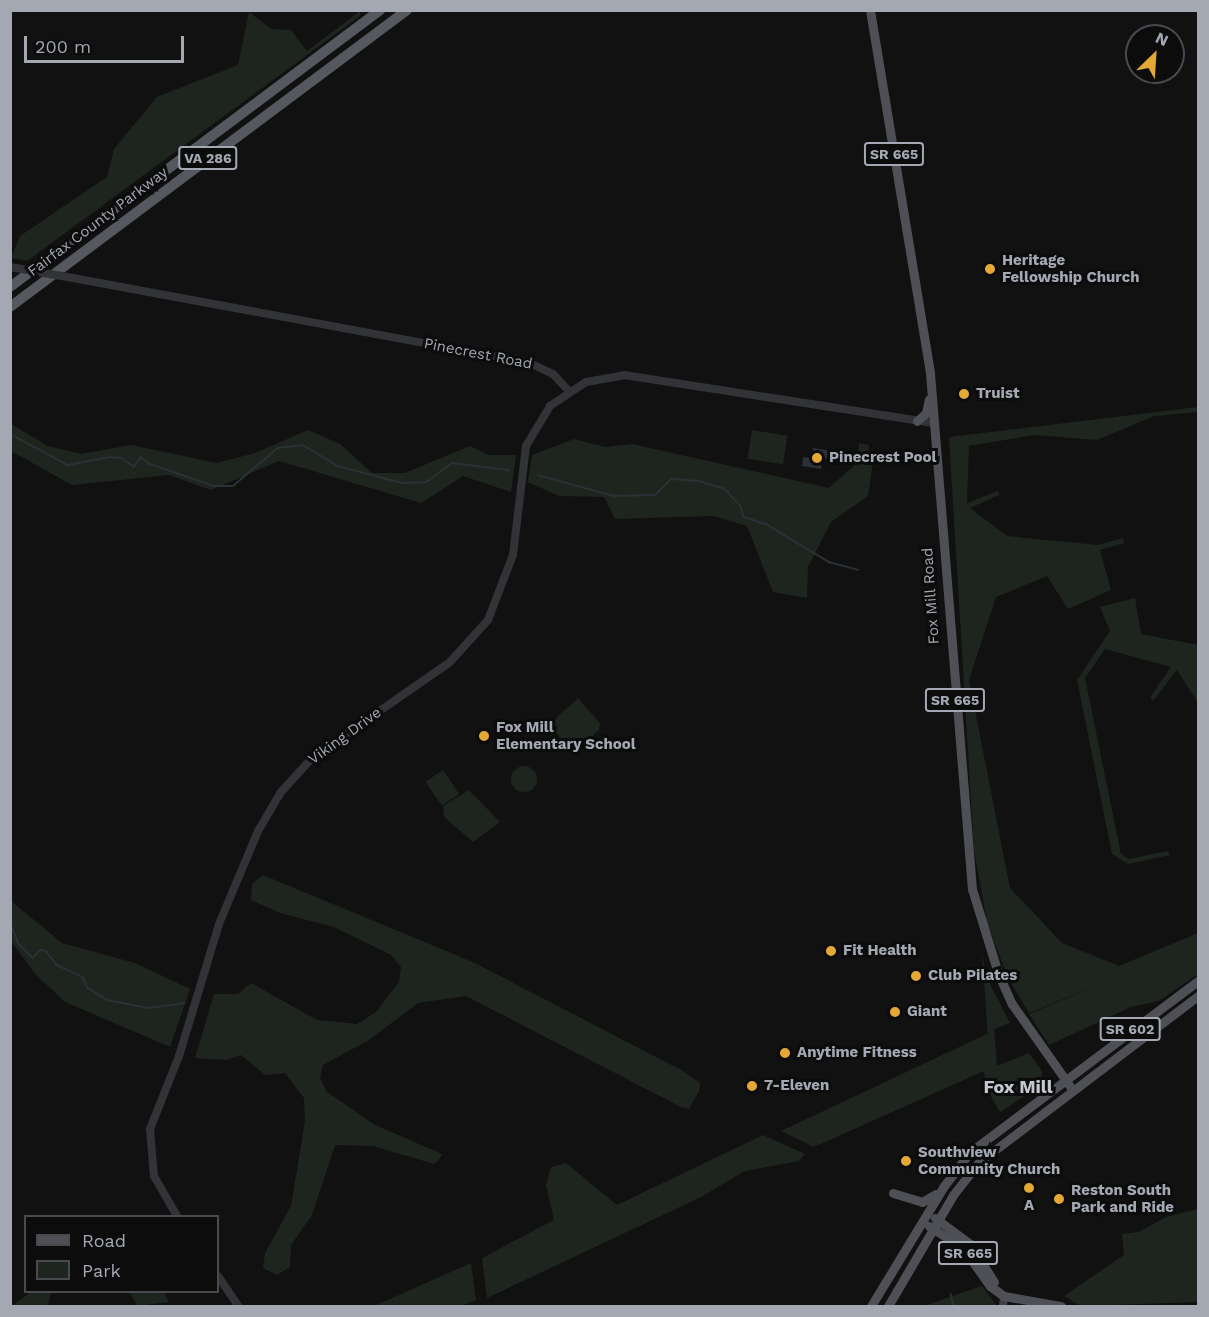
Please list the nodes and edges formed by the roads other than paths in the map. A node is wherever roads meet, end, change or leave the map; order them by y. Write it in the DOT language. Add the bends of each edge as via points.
graph roads {
  1 [pos="380,10"];
  2 [pos="407,10"];
  3 [pos="870,10"];
  4 [pos="874,10"];
  5 [pos="881,77"];
  6 [pos="10,267"];
  7 [pos="10,287"];
  8 [pos="10,307"];
  9 [pos="931,387"];
  10 [pos="569,391"];
  11 [pos="917,421"];
  12 [pos="935,423"];
  13 [pos="1198,981"];
  14 [pos="1198,996"];
  15 [pos="1064,1079"];
  16 [pos="1072,1089"];
  17 [pos="944,1186"];
  18 [pos="893,1193"];
  19 [pos="176,1215"];
  20 [pos="924,1218"];
  21 [pos="935,1224"];
  22 [pos="219,1278"];
  23 [pos="1004,1296"];
  24 [pos="238,1306"];
  25 [pos="871,1306"];
  26 [pos="888,1306"];
  27 [pos="1003,1306"];
  28 [pos="1060,1306"];
  1 -- 7 [label="highway, Fairfax County Parkway / VA 286"];
  2 -- 8 [label="highway, Fairfax County Parkway / VA 286"];
  3 -- 5 [label="main road, Fox Mill Road / SR 665"];
  4 -- 5 [label="main road, Fox Mill Road / SR 665"];
  5 -- 9 [label="main road, Fox Mill Road / SR 665"];
  6 -- 10 [label="street, Pinecrest Road, bridge" via="530,363 553,374"];
  9 -- 11 [label="main road" via="926,413"];
  9 -- 12 [label="main road, Fox Mill Road / SR 665"];
  10 -- 11 [label="street" via="591,381 624,375"];
  10 -- 19 [label="street, Viking Drive" via="541,416 528,441 510,571 484,625 450,662 312,758 281,792 258,831 219,924 179,1056 150,1129 154,1176"];
  11 -- 12 [label="street"];
  12 -- 15 [label="main road, Fox Mill Road / SR 665" via="945,590 972,889 998,973 1012,1004"];
  13 -- 15 [label="main road, SR 602"];
  14 -- 16 [label="main road, SR 602"];
  15 -- 16 [label="main road, Fox Mill Road / SR 665"];
  15 -- 17 [label="main road, SR 602" via="984,1139"];
  16 -- 21 [label="main road, SR 602" via="979,1162"];
  17 -- 18 [label="main road" via="922,1202"];
  17 -- 20 [label="main road, SR 602"];
  20 -- 21 [label="main road, SR 665"];
  20 -- 25 [label="main road, SR 602"];
  21 -- 23 [label="main road, SR 665" via="970,1244"];
  21 -- 26 [label="main road, SR 602"];
  22 -- 24 [label="street"];
  23 -- 27 [label="main road"];
  23 -- 28 [label="main road"];
}
